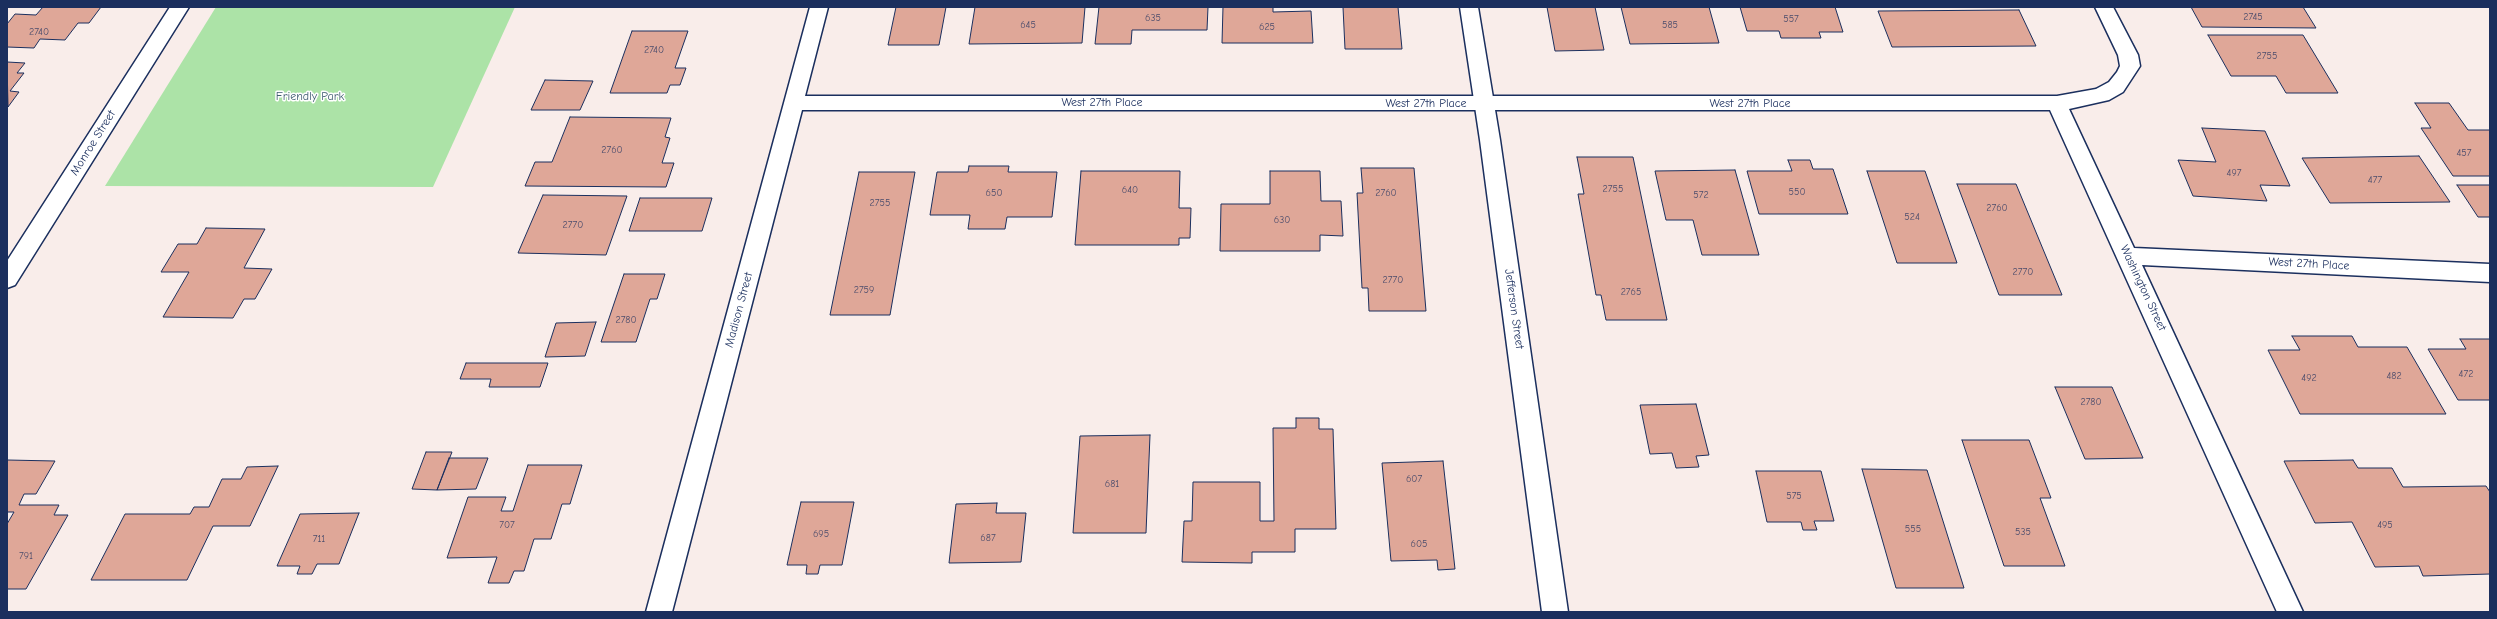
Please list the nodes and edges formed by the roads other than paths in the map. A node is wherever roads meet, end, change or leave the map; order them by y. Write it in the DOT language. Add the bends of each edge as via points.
graph roads {
  1 [pos="180,7"];
  2 [pos="819,7"];
  3 [pos="1469,7"];
  4 [pos="2104,7"];
  5 [pos="794,103"];
  6 [pos="2057,103"];
  7 [pos="1485,104"];
  8 [pos="2129,256"];
  9 [pos="2490,273"];
  10 [pos="7,279"];
  11 [pos="659,612"];
  12 [pos="1556,612"];
  13 [pos="2290,612"];
  1 -- 10 [label="street, Monroe Street"];
  2 -- 5 [label="street, Madison Street"];
  3 -- 7 [label="street, Jefferson Street"];
  4 -- 6 [label="street" via="2128,55 2130,66 2116,87 2102,95"];
  5 -- 7 [label="street, West 27th Place"];
  5 -- 11 [label="street, Madison Street"];
  6 -- 7 [label="street, West 27th Place"];
  6 -- 8 [label="street, Washington Street"];
  7 -- 12 [label="street, Jefferson Street"];
  8 -- 9 [label="street, West 27th Place"];
  8 -- 13 [label="street, Washington Street"];
}
